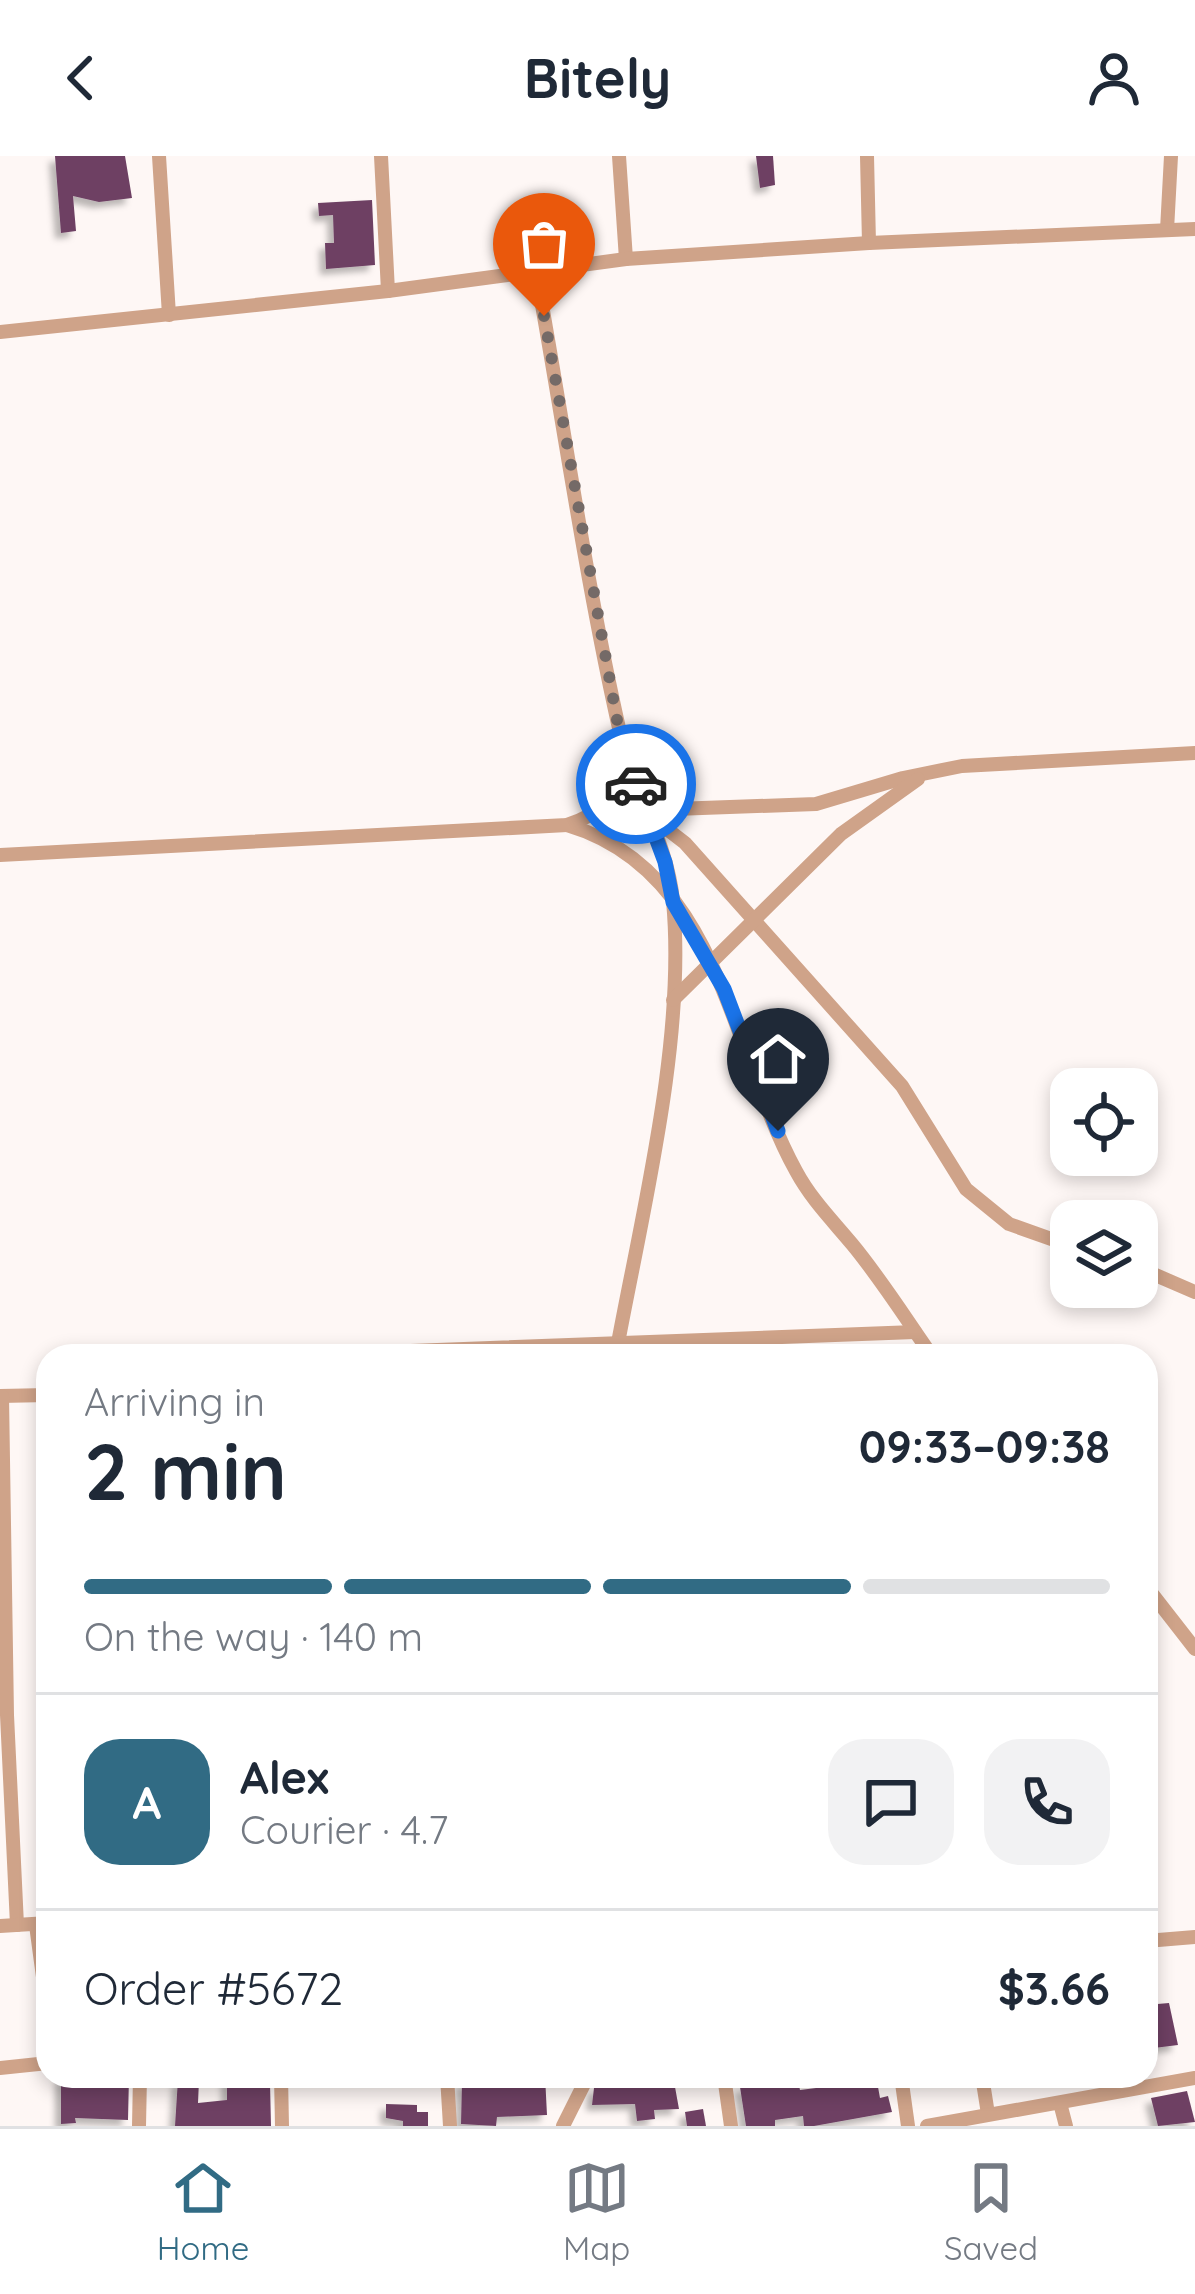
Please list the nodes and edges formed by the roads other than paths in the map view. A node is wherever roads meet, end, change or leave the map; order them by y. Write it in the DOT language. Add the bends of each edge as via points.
graph roads {
  1 [pos="159,156"];
  2 [pos="381,156"];
  3 [pos="619,156"];
  4 [pos="867,156"];
  5 [pos="1172,156"];
  6 [pos="1195,229"];
  7 [pos="1167,230"];
  8 [pos="868,243"];
  9 [pos="626,259"];
  10 [pos="536,271"];
  11 [pos="388,291"];
  12 [pos="169,315"];
  13 [pos="0,332"];
  14 [pos="1195,753"];
  15 [pos="626,757"];
  16 [pos="932,770"];
  17 [pos="649,813"];
  18 [pos="567,825"];
  19 [pos="0,855"];
  20 [pos="673,902"];
  21 [pos="752,922"];
  22 [pos="710,961"];
  23 [pos="673,1000"];
  24 [pos="1050,1239"];
  25 [pos="1158,1276"];
  26 [pos="1195,1292"];
  27 [pos="915,1332"];
  28 [pos="618,1343"];
  29 [pos="592,1344"];
  30 [pos="924,1344"];
  31 [pos="36,1395"];
  32 [pos="1,1396"];
  33 [pos="1158,1601"];
  34 [pos="1195,1649"];
  35 [pos="36,1924"];
  36 [pos="0,1925"];
  37 [pos="17,1925"];
  38 [pos="1195,1937"];
  39 [pos="1158,1940"];
  40 [pos="36,2064"];
  41 [pos="0,2068"];
  42 [pos="1195,2078"];
  43 [pos="1158,2085"];
  44 [pos="140,2088"];
  45 [pos="281,2088"];
  46 [pos="448,2088"];
  47 [pos="582,2088"];
  48 [pos="726,2088"];
  49 [pos="903,2088"];
  50 [pos="984,2088"];
  51 [pos="1141,2088"];
  52 [pos="1060,2103"];
  53 [pos="988,2114"];
  54 [pos="139,2126"];
  55 [pos="282,2126"];
  56 [pos="450,2126"];
  57 [pos="563,2126"];
  58 [pos="731,2126"];
  59 [pos="908,2126"];
  60 [pos="927,2126"];
  61 [pos="1066,2126"];
  1 -- 12 [label="street"];
  2 -- 11 [label="street"];
  3 -- 9 [label="street"];
  4 -- 8 [label="street"];
  5 -- 7 [label="street"];
  6 -- 7 [label="street"];
  7 -- 8 [label="street"];
  8 -- 9 [label="street"];
  9 -- 10 [label="street"];
  10 -- 11 [label="street"];
  10 -- 15 [label="street"];
  11 -- 12 [label="street"];
  12 -- 13 [label="street"];
  14 -- 16 [label="street"];
  15 -- 17 [label="street"];
  15 -- 18 [label="street" via="608,801"];
  16 -- 17 [label="street" via="816,805"];
  16 -- 21 [label="street" via="858,820"];
  17 -- 20 [label="street"];
  17 -- 21 [label="street"];
  18 -- 19 [label="street"];
  18 -- 20 [label="street" via="630,853"];
  20 -- 22 [label="street"];
  20 -- 23 [label="street"];
  21 -- 22 [label="street"];
  21 -- 24 [label="street" via="902,1086 978,1202"];
  22 -- 23 [label="street"];
  22 -- 27 [label="street" via="796,1172"];
  23 -- 28 [label="street"];
  25 -- 26 [label="street"];
  27 -- 28 [label="street"];
  27 -- 30 [label="street"];
  28 -- 29 [label="street"];
  31 -- 32 [label="street"];
  32 -- 37 [label="street"];
  33 -- 34 [label="street"];
  35 -- 37 [label="street"];
  36 -- 37 [label="street"];
  38 -- 39 [label="street"];
  40 -- 41 [label="street"];
  42 -- 43 [label="street"];
  44 -- 54 [label="street"];
  45 -- 55 [label="street"];
  46 -- 56 [label="street"];
  47 -- 57 [label="street"];
  48 -- 58 [label="street"];
  49 -- 59 [label="street"];
  50 -- 53 [label="street"];
  51 -- 52 [label="street"];
  52 -- 53 [label="street"];
  52 -- 61 [label="street"];
  53 -- 60 [label="street"];
}
